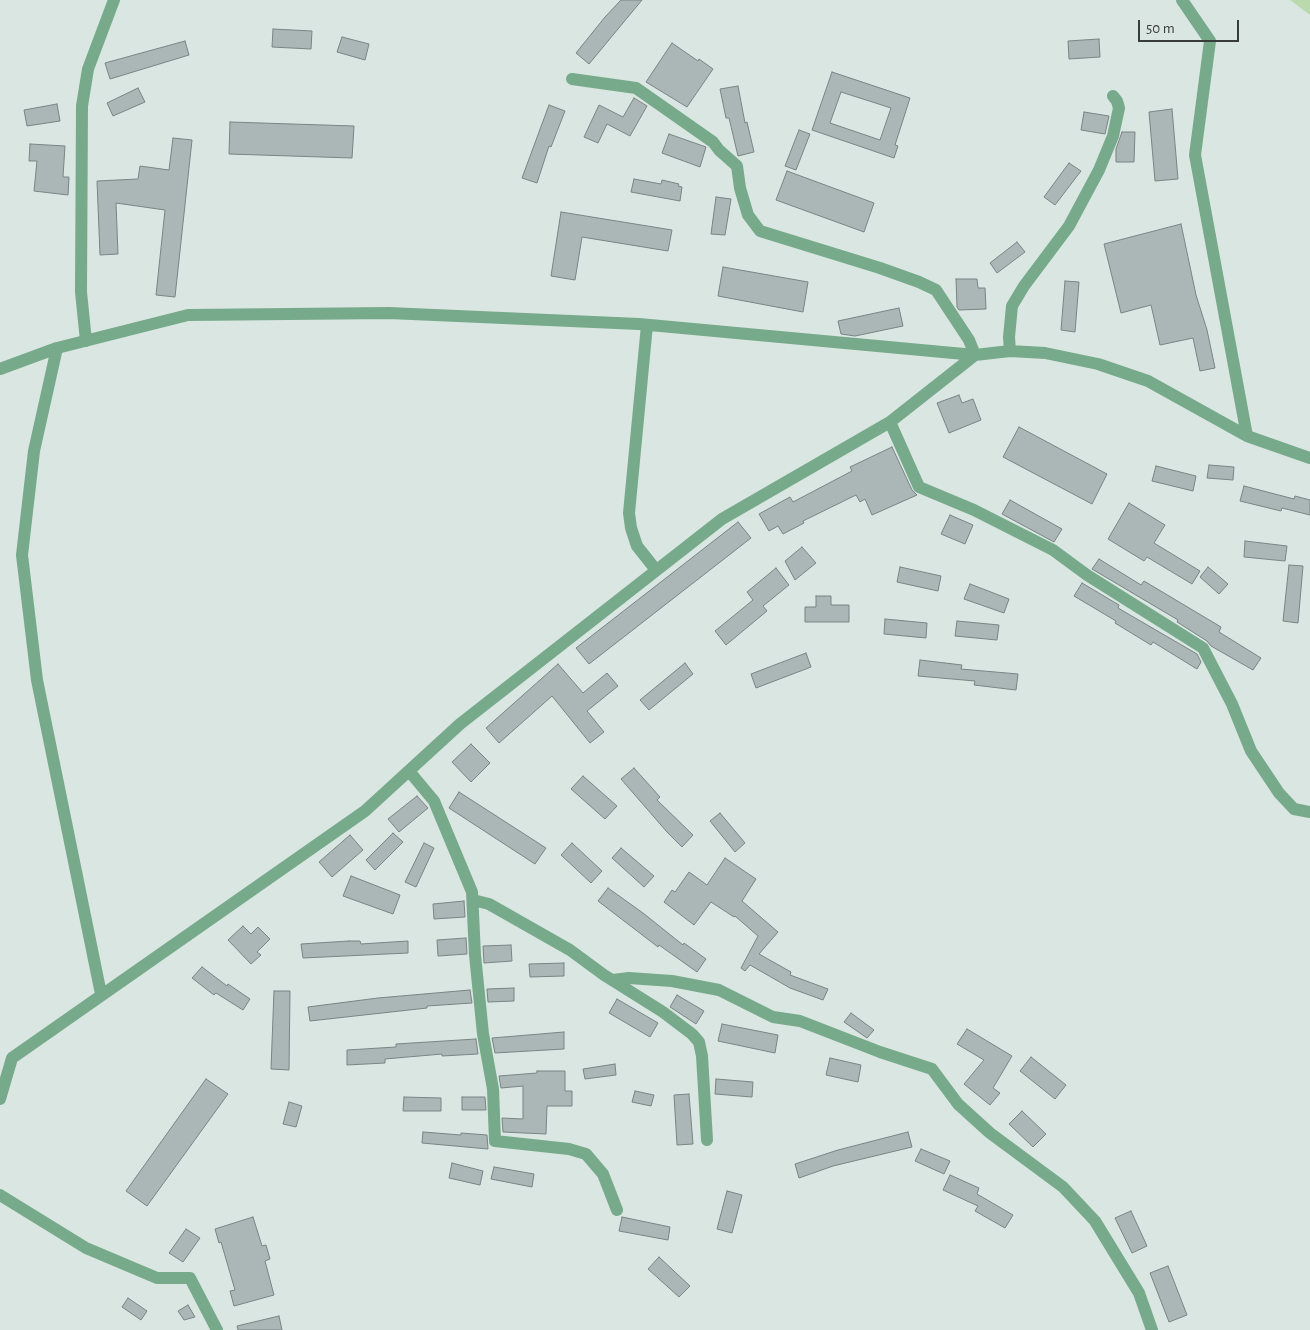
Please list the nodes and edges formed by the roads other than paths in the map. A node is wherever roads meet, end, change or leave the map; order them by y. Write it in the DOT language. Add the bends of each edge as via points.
graph roads {
  1 [pos="114,0"];
  2 [pos="1182,0"];
  3 [pos="572,79"];
  4 [pos="1113,96"];
  5 [pos="647,325"];
  6 [pos="86,341"];
  7 [pos="57,348"];
  8 [pos="1010,351"];
  9 [pos="975,355"];
  10 [pos="0,369"];
  11 [pos="890,422"];
  12 [pos="1247,436"];
  13 [pos="1310,458"];
  14 [pos="656,570"];
  15 [pos="409,771"];
  16 [pos="1310,812"];
  17 [pos="473,900"];
  18 [pos="613,980"];
  19 [pos="101,994"];
  20 [pos="0,1099"];
  21 [pos="707,1140"];
  22 [pos="0,1195"];
  23 [pos="617,1210"];
  24 [pos="217,1330"];
  25 [pos="1152,1330"];
  1 -- 6 [label="street" via="88,69 82,106 81,292"];
  2 -- 12 [label="street" via="1210,41 1195,155"];
  3 -- 9 [label="street" via="636,88 713,142 736,166 748,215 760,232 880,268 936,290 969,340"];
  4 -- 8 [label="street" via="1119,108 1099,170 1069,226 1012,306"];
  5 -- 6 [label="street" via="388,313 188,316"];
  5 -- 9 [label="street"];
  5 -- 14 [label="street" via="629,513 637,546"];
  6 -- 7 [label="street"];
  7 -- 10 [label="street"];
  7 -- 19 [label="street" via="34,452 22,555 37,680"];
  8 -- 9 [label="street"];
  8 -- 12 [label="street" via="1045,353 1098,364 1148,381"];
  9 -- 11 [label="street"];
  11 -- 14 [label="street" via="722,519"];
  11 -- 16 [label="street" via="919,486 1053,550 1203,648 1232,704 1251,751 1279,793 1294,809"];
  12 -- 13 [label="street"];
  14 -- 15 [label="street" via="460,724"];
  15 -- 17 [label="street" via="434,802"];
  15 -- 19 [label="street" via="365,811"];
  17 -- 18 [label="street" via="489,904 570,950"];
  17 -- 23 [label="street" via="475,955 493,1089 495,1142 569,1149 586,1154 603,1174"];
  18 -- 21 [label="street" via="663,1012 699,1042"];
  18 -- 25 [label="street" via="672,981 720,990 773,1017 800,1021 932,1068 958,1104 990,1133 1063,1186 1095,1221 1139,1294"];
  19 -- 20 [label="street" via="12,1058"];
  22 -- 24 [label="street" via="86,1248 157,1278 190,1278"];
}
